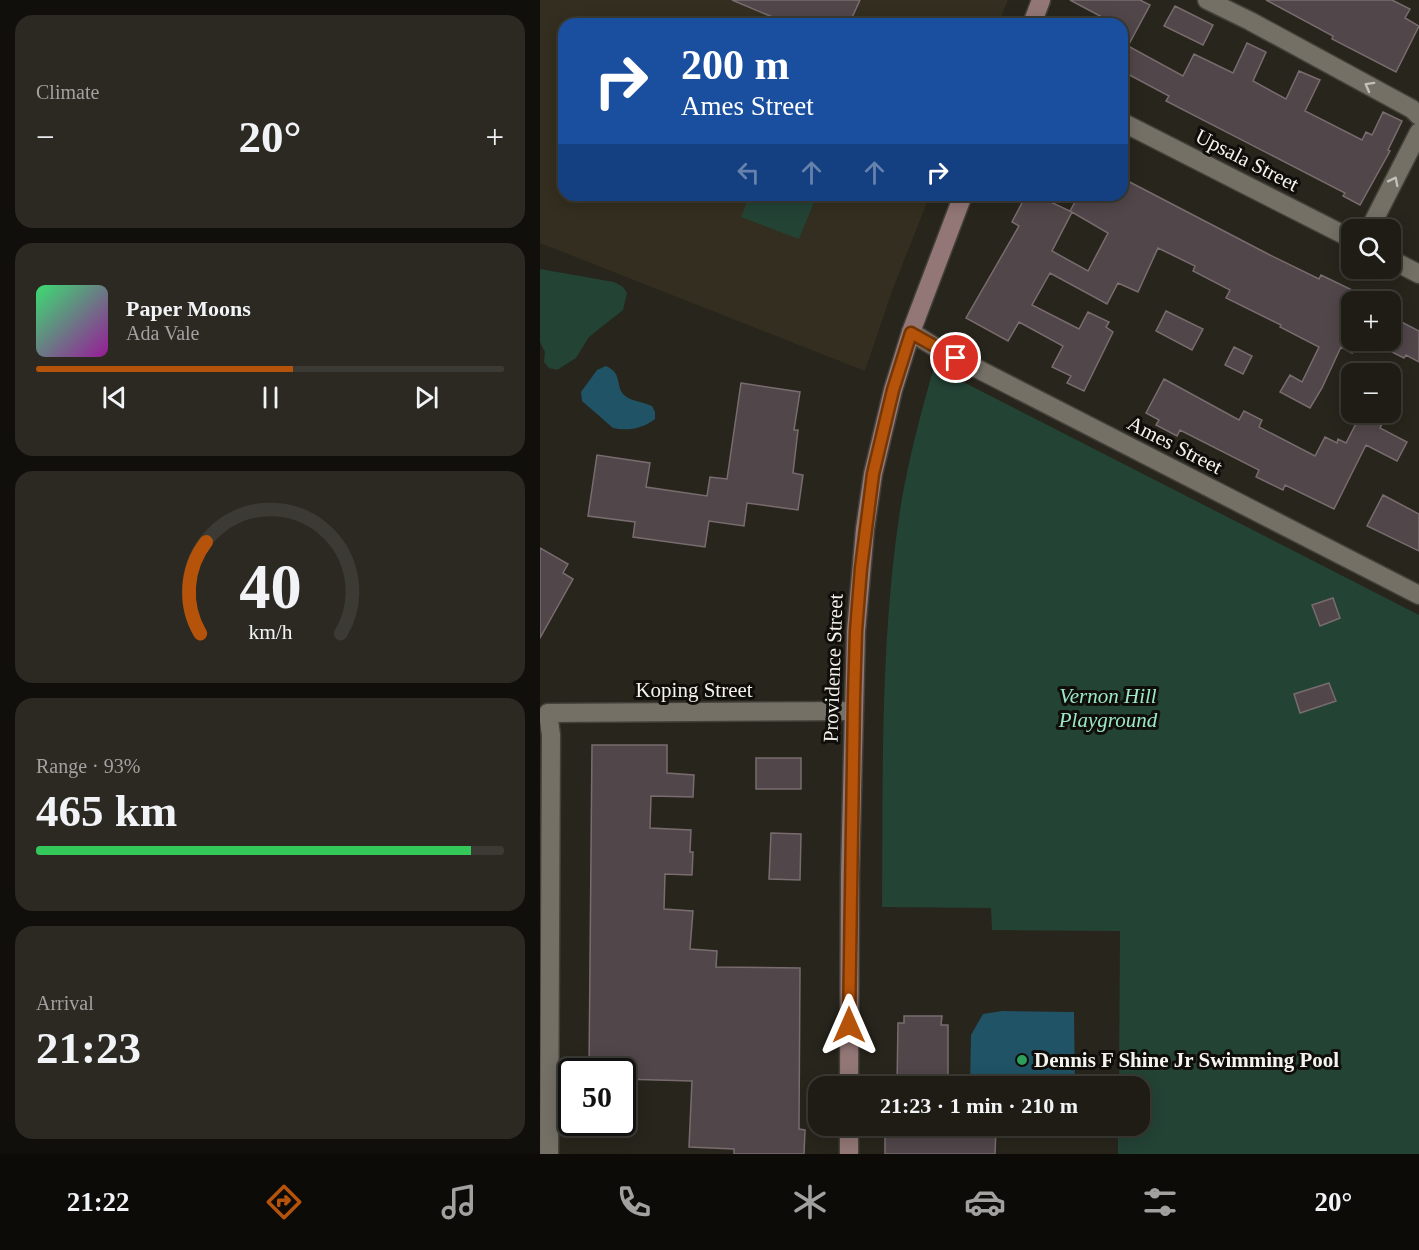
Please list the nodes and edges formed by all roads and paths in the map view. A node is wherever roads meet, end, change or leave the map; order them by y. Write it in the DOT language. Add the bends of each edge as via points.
graph roads {
  1 [pos="1041,0"];
  2 [pos="1207,0"];
  3 [pos="1034,18"];
  4 [pos="1419,116"];
  5 [pos="1128,125"];
  6 [pos="1419,132"];
  7 [pos="961,201"];
  8 [pos="1375,219"];
  9 [pos="1341,233"];
  10 [pos="1401,265"];
  11 [pos="1419,274"];
  12 [pos="911,333"];
  13 [pos="1419,595"];
  14 [pos="854,711"];
  15 [pos="849,1076"];
  16 [pos="849,1136"];
  17 [pos="549,1154"];
  18 [pos="849,1154"];
  1 -- 3 [label="main road"];
  4 -- 2 [label="street, one-way"];
  5 -- 9 [label="street, Upsala Street"];
  8 -- 6 [label="street, one-way"];
  7 -- 12 [label="main road, Providence Street"];
  10 -- 11 [label="street"];
  12 -- 13 [label="street, Ames Street"];
  12 -- 14 [label="main road, Providence Street" via="873,474 858,600"];
  14 -- 15 [label="main road, Providence Street"];
  14 -- 17 [label="street, Koping Street" via="548,713"];
  16 -- 18 [label="main road"];
}
